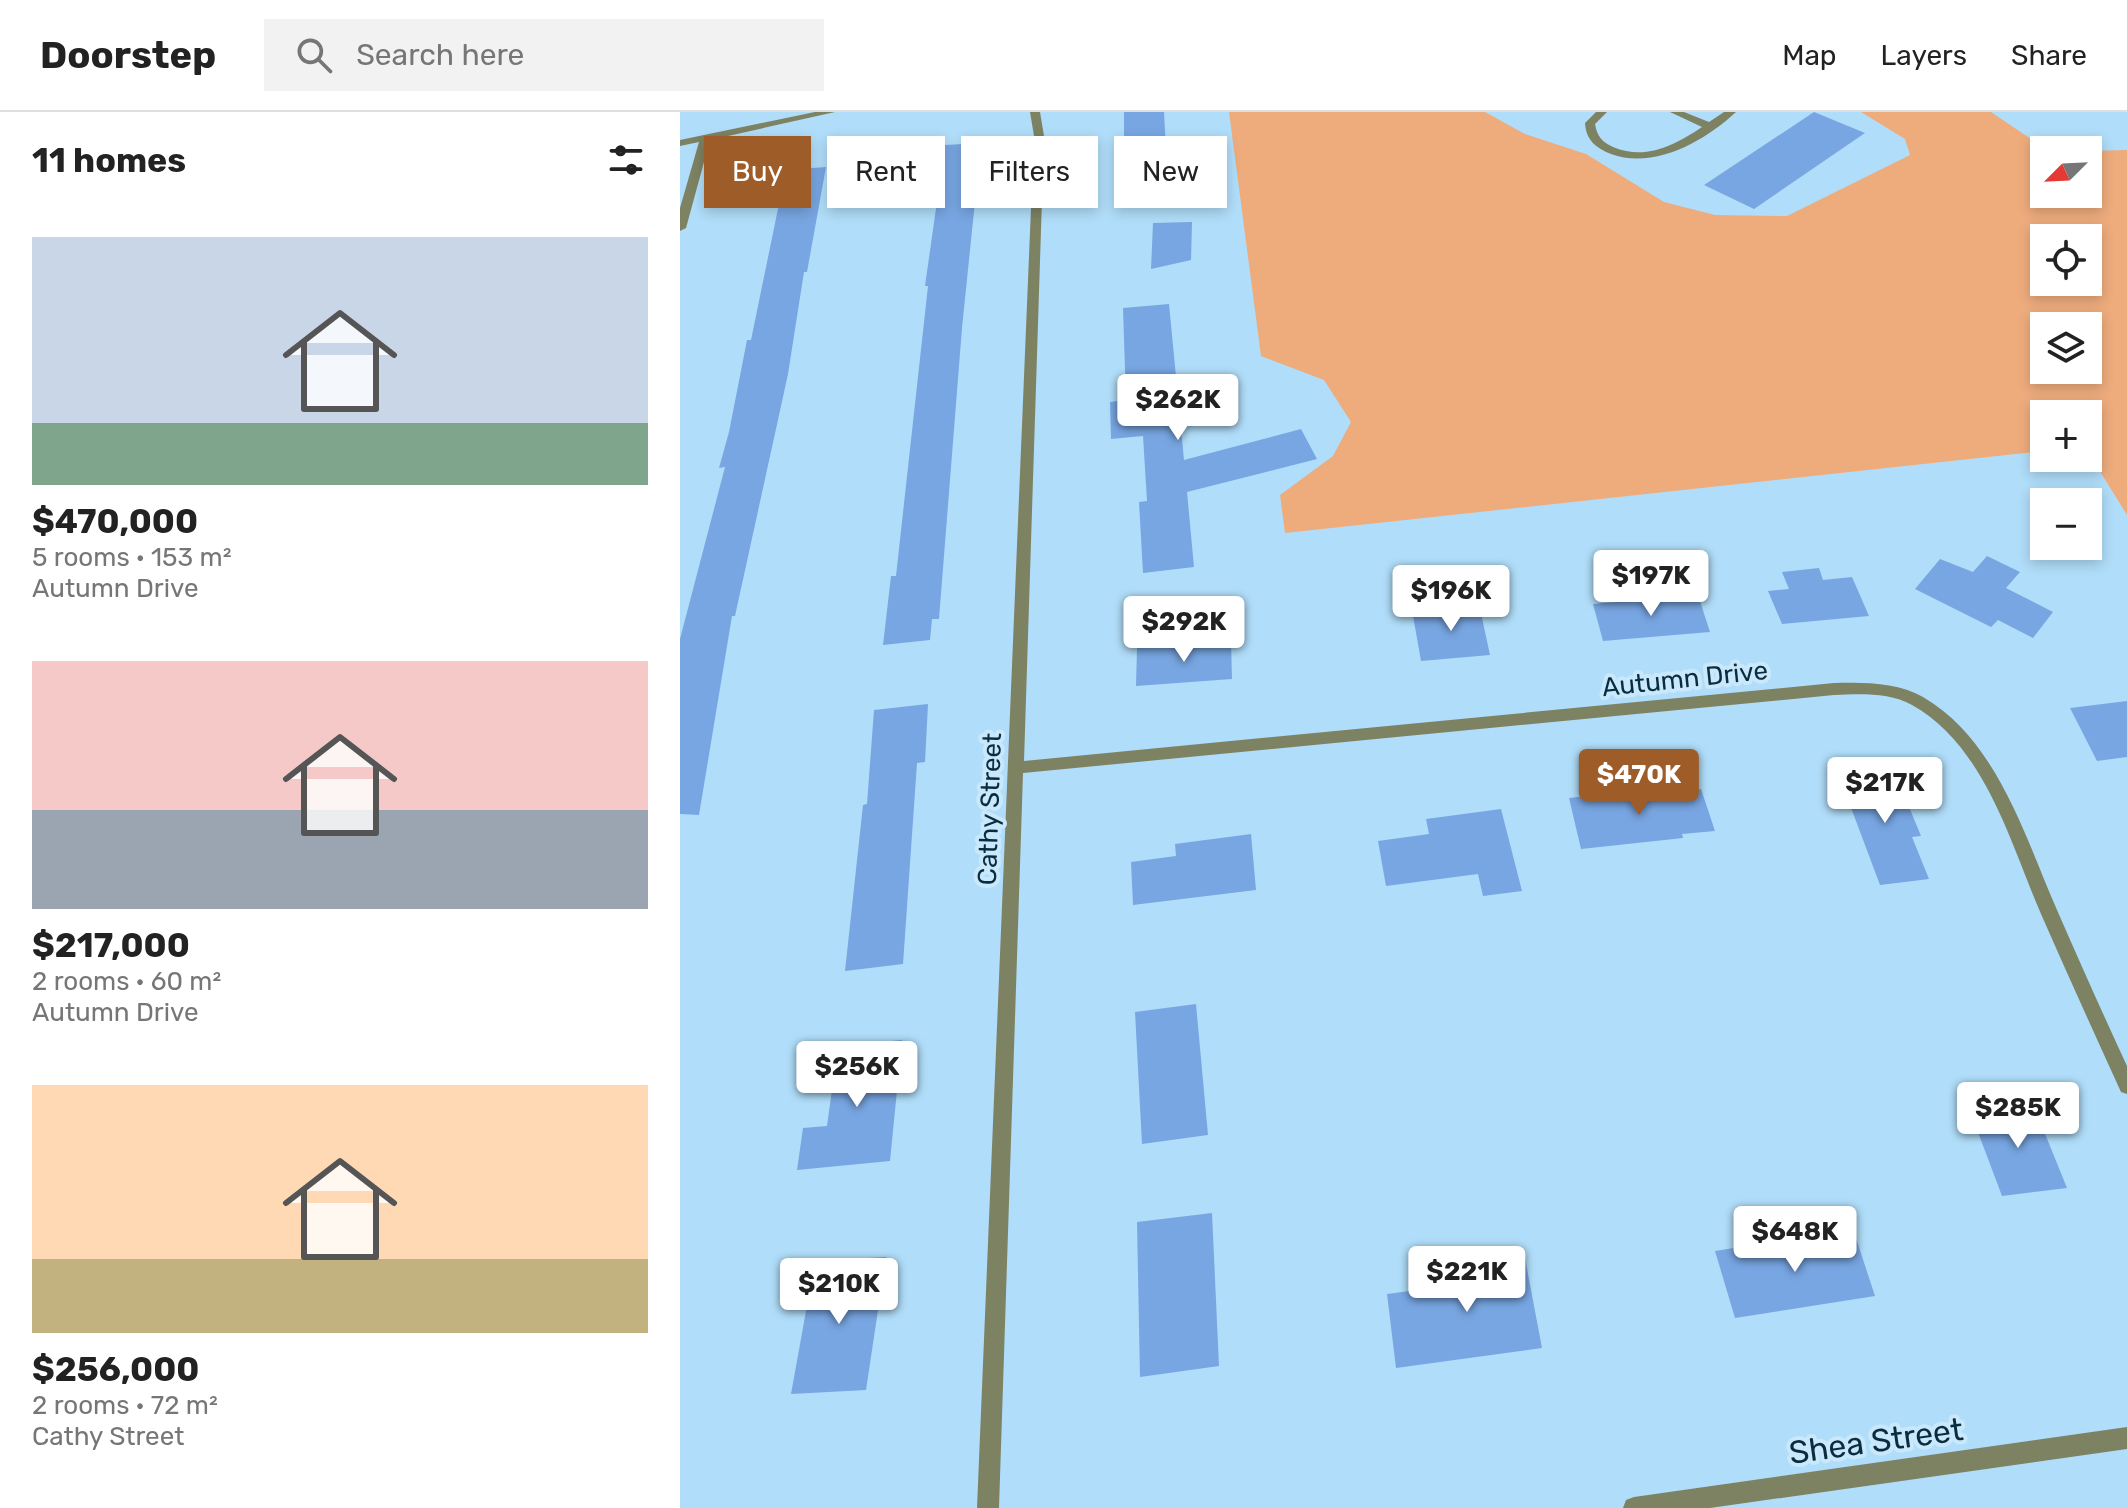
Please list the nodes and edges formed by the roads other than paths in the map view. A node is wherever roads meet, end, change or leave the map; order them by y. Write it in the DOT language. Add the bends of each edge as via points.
graph roads {
  1 [pos="830,112"];
  2 [pos="1035,112"];
  3 [pos="1602,112"];
  4 [pos="1675,112"];
  5 [pos="1731,112"];
  6 [pos="1709,126"];
  7 [pos="723,136"];
  8 [pos="704,140"];
  9 [pos="680,143"];
  10 [pos="704,144"];
  11 [pos="680,228"];
  12 [pos="1015,768"];
  13 [pos="2127,1086"];
  14 [pos="2127,1438"];
  15 [pos="988,1508"];
  16 [pos="1634,1508"];
  1 -- 7 [label="street"];
  2 -- 12 [label="street, Cathy Street" via="1039,136"];
  3 -- 6 [label="street" via="1590,123 1595,140 1634,156 1665,153"];
  4 -- 6 [label="street"];
  5 -- 6 [label="street"];
  8 -- 9 [label="street"];
  10 -- 11 [label="street"];
  12 -- 13 [label="street, Autumn Drive" via="1834,689 1890,692 1917,701 1940,717 1974,756"];
  12 -- 15 [label="street, Cathy Street"];
  14 -- 16 [label="street, Shea Street"];
}
